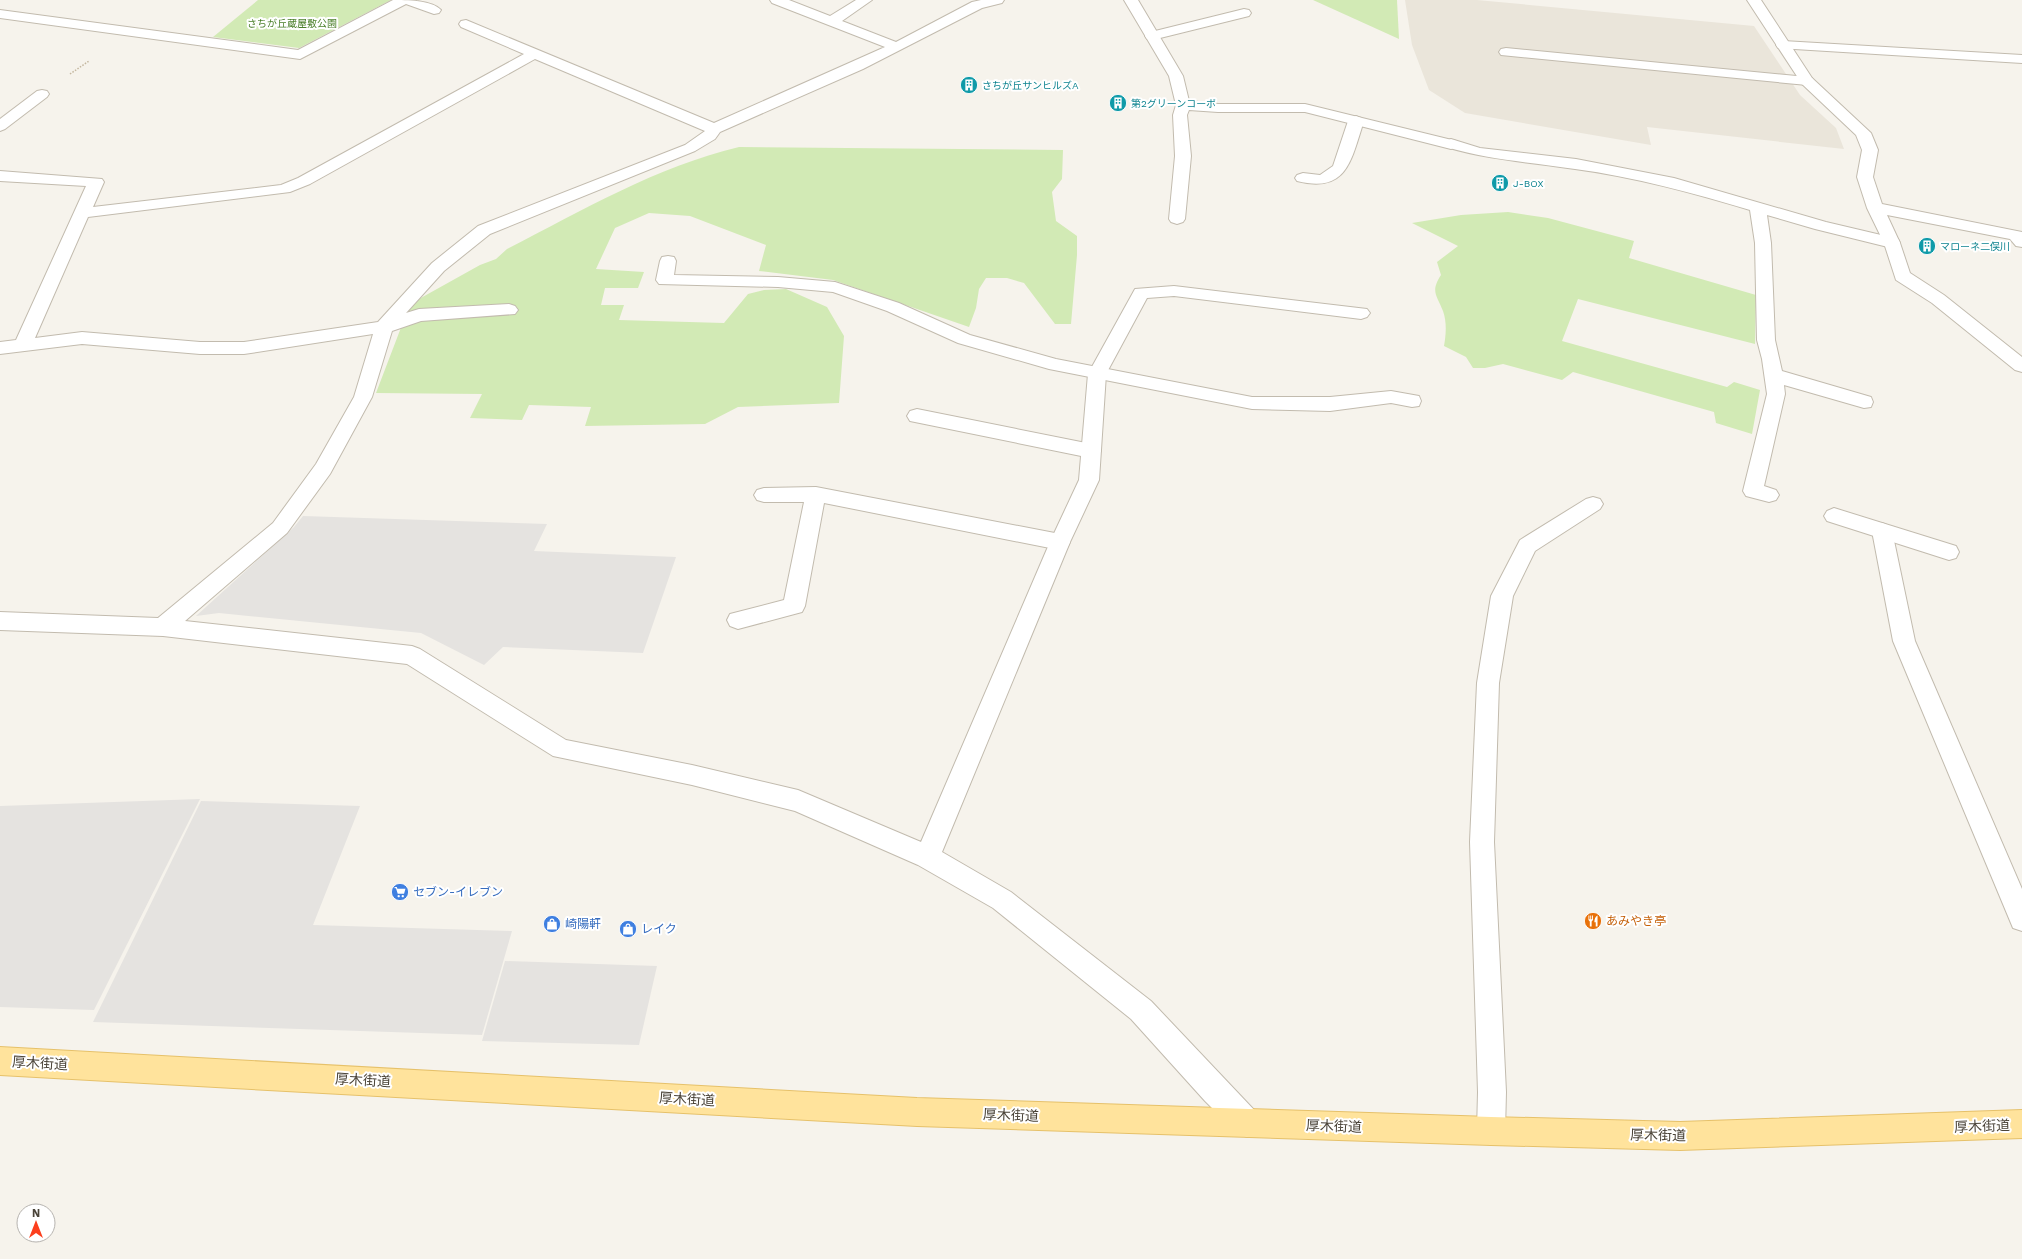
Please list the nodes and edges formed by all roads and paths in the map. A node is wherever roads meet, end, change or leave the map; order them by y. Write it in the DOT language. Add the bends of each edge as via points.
graph roads {
  1 [pos="403,0"];
  2 [pos="408,0"];
  3 [pos="777,0"];
  4 [pos="864,0"];
  5 [pos="998,0"];
  6 [pos="1131,0"];
  7 [pos="1754,0"];
  8 [pos="434,10"];
  9 [pos="1244,12"];
  10 [pos="0,14"];
  11 [pos="832,20"];
  12 [pos="466,24"];
  13 [pos="128,32"];
  14 [pos="1152,36"];
  15 [pos="1783,45"];
  16 [pos="897,47"];
  17 [pos="1506,52"];
  18 [pos="536,53"];
  19 [pos="2022,59"];
  20 [pos="1807,81"];
  21 [pos="42,94"];
  22 [pos="1183,105"];
  23 [pos="1356,121"];
  24 [pos="0,126"];
  25 [pos="714,129"];
  26 [pos="0,176"];
  27 [pos="1303,178"];
  28 [pos="1758,207"];
  29 [pos="1875,208"];
  30 [pos="82,213"];
  31 [pos="1177,219"];
  32 [pos="2022,242"];
  33 [pos="1892,243"];
  34 [pos="668,261"];
  35 [pos="509,310"];
  36 [pos="1360,312"];
  37 [pos="384,327"];
  38 [pos="23,345"];
  39 [pos="0,348"];
  40 [pos="2022,366"];
  41 [pos="1097,374"];
  42 [pos="1773,375"];
  43 [pos="1412,401"];
  44 [pos="1864,402"];
  45 [pos="917,416"];
  46 [pos="1091,451"];
  47 [pos="816,494"];
  48 [pos="764,495"];
  49 [pos="1769,495"];
  50 [pos="1593,504"];
  51 [pos="1834,516"];
  52 [pos="1882,531"];
  53 [pos="1060,542"];
  54 [pos="1949,552"];
  55 [pos="738,620"];
  56 [pos="0,621"];
  57 [pos="163,627"];
  58 [pos="927,856"];
  59 [pos="2022,919"];
  60 [pos="0,1060"];
  61 [pos="1247,1123"];
  62 [pos="2022,1124"];
  63 [pos="1491,1131"];
  1 -- 13 [label="street" via="300,55"];
  2 -- 8 [label="street"];
  3 -- 11 [label="street"];
  4 -- 11 [label="street"];
  5 -- 16 [label="street" via="977,5"];
  6 -- 14 [label="street"];
  7 -- 15 [label="street"];
  9 -- 14 [label="street"];
  10 -- 13 [label="street"];
  11 -- 16 [label="street"];
  12 -- 18 [label="street"];
  13 -- 21 [label="path"];
  14 -- 22 [label="street" via="1176,76"];
  15 -- 19 [label="street"];
  15 -- 20 [label="street"];
  16 -- 25 [label="street"];
  17 -- 20 [label="street"];
  18 -- 25 [label="street"];
  18 -- 30 [label="street" via="304,181 284,189"];
  20 -- 29 [label="street" via="1863,133 1870,150 1865,177"];
  21 -- 24 [label="street"];
  22 -- 23 [label="street" via="1218,108 1305,108"];
  22 -- 31 [label="street" via="1180,115 1183,156"];
  23 -- 27 [label="street" via="1340,168 1323,180"];
  23 -- 28 [label="street" via="1479,152 1576,164 1674,183"];
  25 -- 37 [label="street" via="710,136 690,148 484,230 438,267"];
  26 -- 30 [label="street" via="96,182"];
  28 -- 33 [label="street" via="1821,226"];
  28 -- 42 [label="street" via="1763,243 1766,340"];
  29 -- 32 [label="street" via="2016,235"];
  29 -- 33 [label="street"];
  30 -- 38 [label="street"];
  33 -- 40 [label="street" via="1902,276 1938,299"];
  34 -- 41 [label="street" via="664,280 778,282 835,287 893,307 964,339"];
  35 -- 37 [label="street" via="419,315"];
  36 -- 41 [label="street" via="1174,291 1141,293"];
  37 -- 38 [label="street" via="244,348 200,348 82,338"];
  37 -- 57 [label="street" via="363,397 323,469 280,528"];
  38 -- 39 [label="street"];
  41 -- 43 [label="street" via="1252,403 1330,404 1391,397"];
  41 -- 46 [label="street"];
  42 -- 44 [label="street"];
  42 -- 49 [label="street" via="1776,394 1753,491"];
  45 -- 46 [label="street"];
  46 -- 53 [label="street" via="1089,480"];
  47 -- 48 [label="street"];
  47 -- 53 [label="street"];
  47 -- 55 [label="street" via="794,606"];
  50 -- 63 [label="street" via="1527,546 1502,596 1488,683 1482,842 1492,1084"];
  51 -- 52 [label="street"];
  52 -- 54 [label="street"];
  52 -- 59 [label="street" via="1904,641"];
  53 -- 58 [label="street"];
  56 -- 57 [label="street"];
  57 -- 58 [label="street" via="412,655 561,749 692,775 798,801"];
  58 -- 61 [label="street" via="1002,900 1141,1010"];
  60 -- 61 [label="main road, 厚木街道" via="917,1112"];
  61 -- 63 [label="main road, 厚木街道"];
  62 -- 63 [label="main road, 厚木街道" via="1680,1136"];
}
